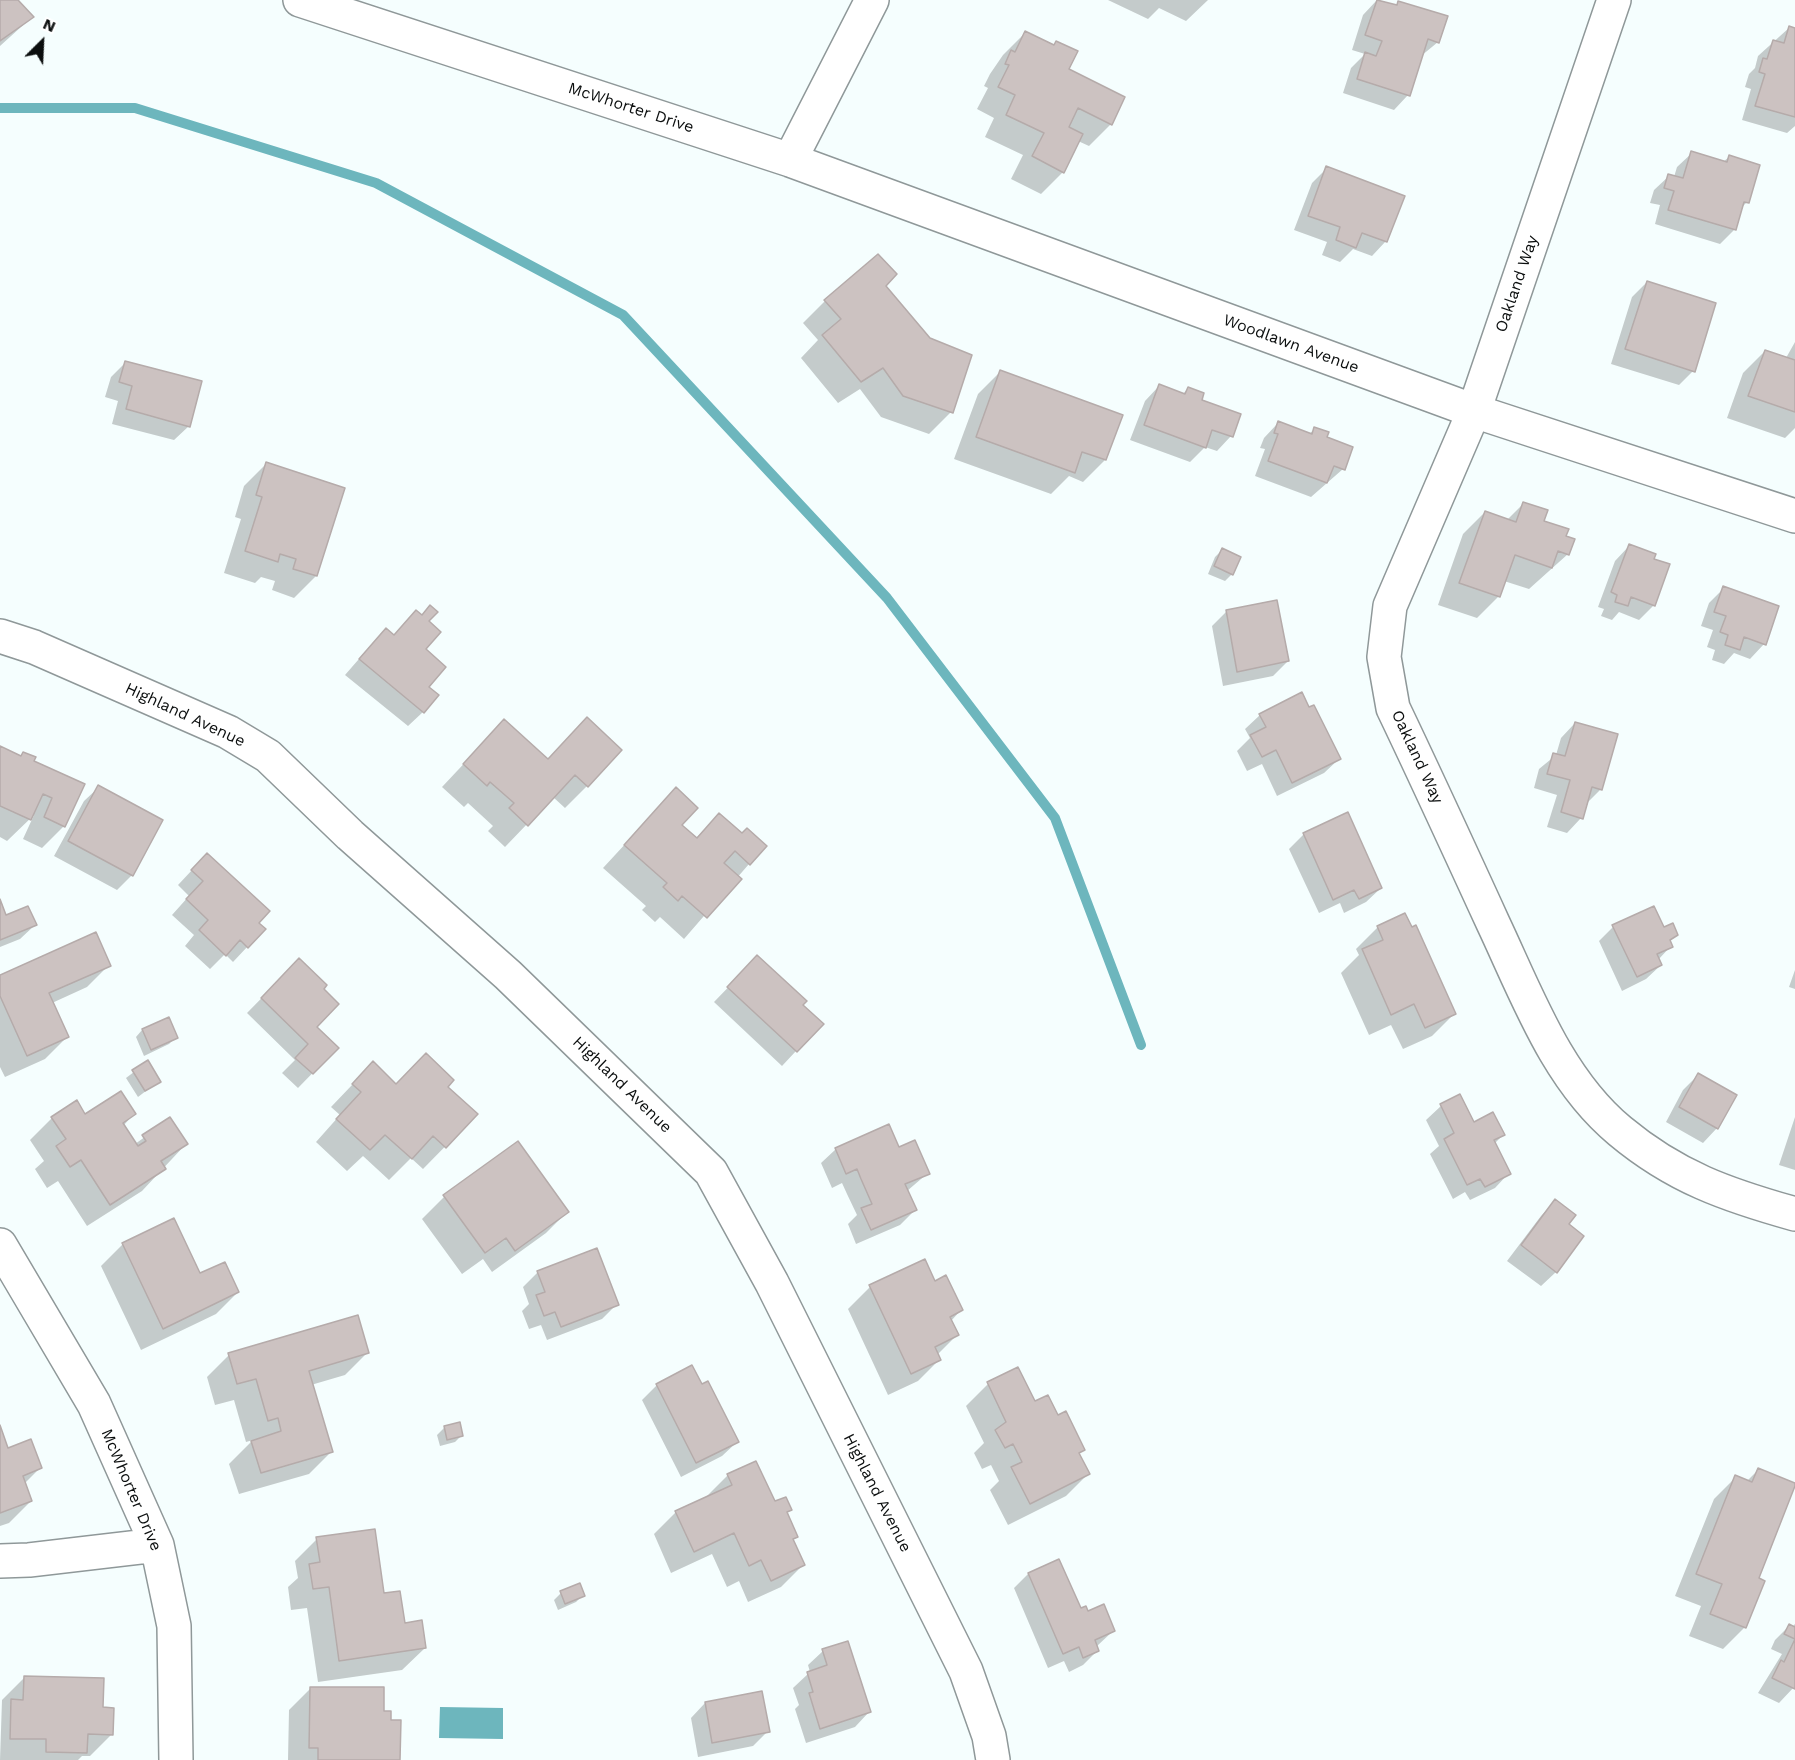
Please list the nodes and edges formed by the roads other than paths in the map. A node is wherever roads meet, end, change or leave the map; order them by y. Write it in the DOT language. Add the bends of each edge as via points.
graph roads {
  1 [pos="300,0"];
  2 [pos="872,0"];
  3 [pos="1614,0"];
  4 [pos="790,160"];
  5 [pos="1473,411"];
  6 [pos="1795,516"];
  7 [pos="0,636"];
  8 [pos="1795,1214"];
  9 [pos="0,1245"];
  10 [pos="157,1545"];
  11 [pos="0,1561"];
  12 [pos="176,1760"];
  13 [pos="993,1760"];
  1 -- 4 [label="street, McWhorter Drive"];
  2 -- 4 [label="street"];
  3 -- 5 [label="street, Oakland Way"];
  4 -- 5 [label="street, Woodlawn Avenue"];
  5 -- 6 [label="street, Woodlawn Avenue"];
  5 -- 8 [label="street, Oakland Way" via="1390,606 1384,657 1393,708 1544,1030 1583,1093 1618,1130 1659,1161 1704,1186"];
  7 -- 13 [label="street, Highland Avenue" via="44,651 228,732 268,756 350,835 508,975 711,1172 772,1283 966,1671 989,1736"];
  9 -- 10 [label="street, McWhorter Drive" via="94,1404"];
  10 -- 11 [label="street"];
  10 -- 12 [label="street, McWhorter Drive" via="174,1626"];
}
